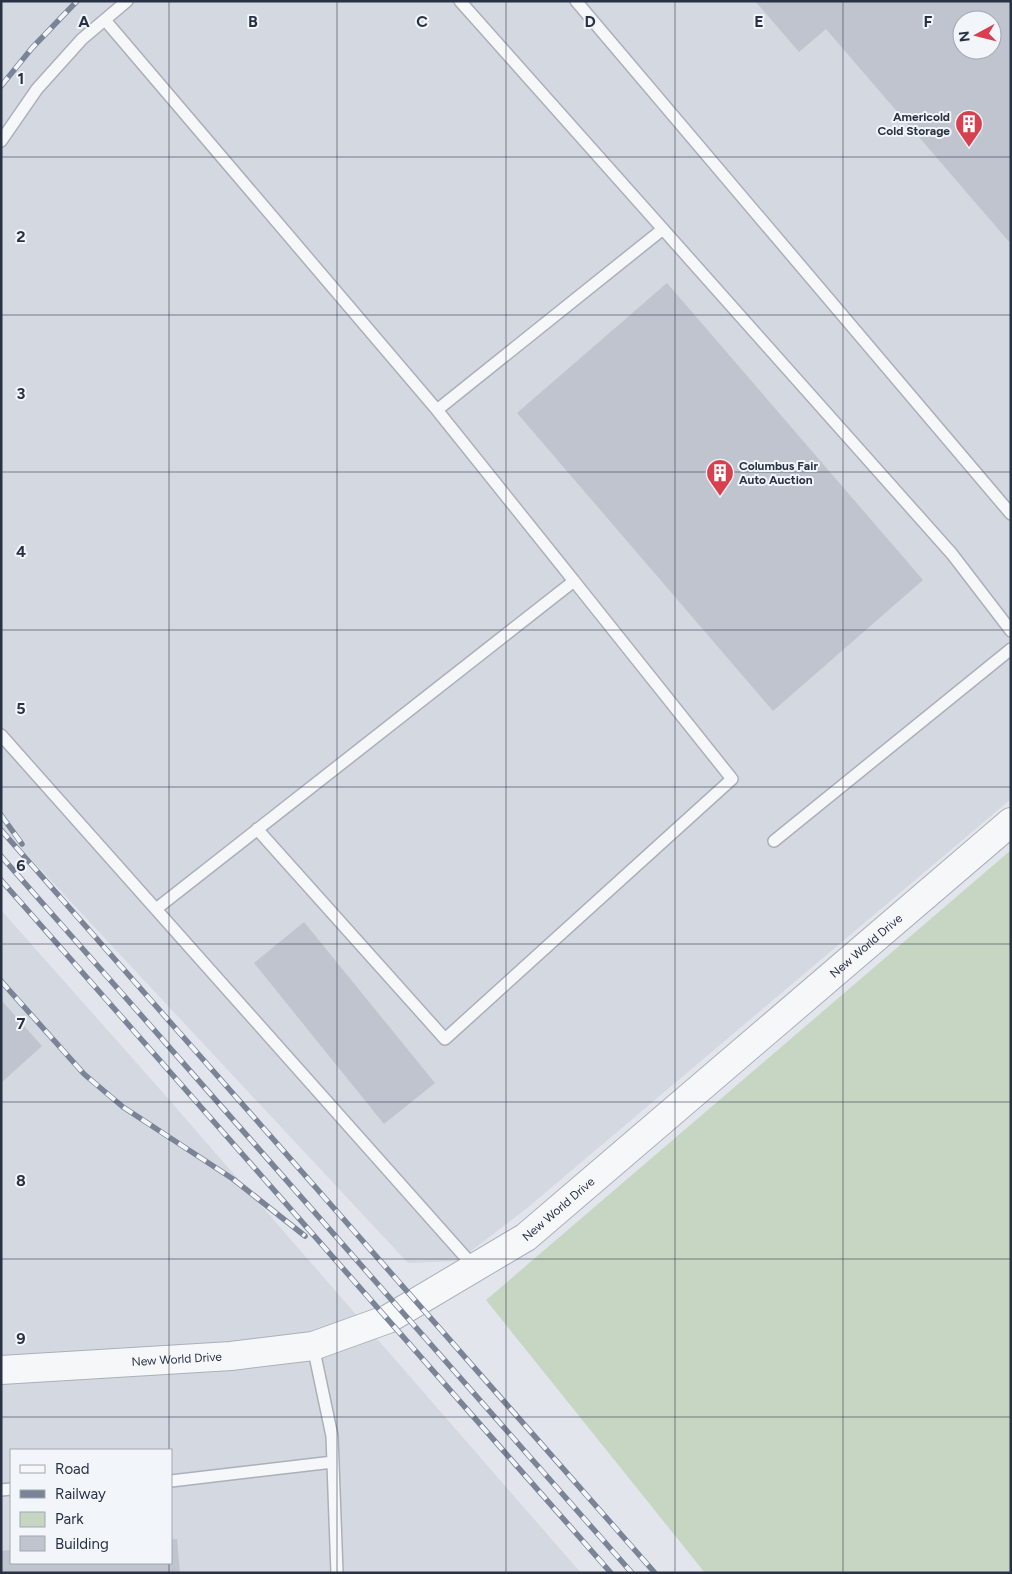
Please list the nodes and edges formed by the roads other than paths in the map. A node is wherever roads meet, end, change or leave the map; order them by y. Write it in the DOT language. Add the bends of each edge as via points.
graph roads {
  1 [pos="128,1"];
  2 [pos="460,1"];
  3 [pos="576,1"];
  4 [pos="105,20"];
  5 [pos="1,141"];
  6 [pos="662,229"];
  7 [pos="437,410"];
  8 [pos="1011,514"];
  9 [pos="574,581"];
  10 [pos="1011,631"];
  11 [pos="1011,649"];
  12 [pos="1,736"];
  13 [pos="1011,822"];
  14 [pos="257,829"];
  15 [pos="774,841"];
  16 [pos="156,909"];
  17 [pos="475,1268"];
  18 [pos="313,1346"];
  19 [pos="1,1370"];
  20 [pos="333,1462"];
  21 [pos="172,1481"];
  22 [pos="337,1573"];
  1 -- 4 [label="lane"];
  2 -- 6 [label="lane"];
  3 -- 8 [label="lane"];
  4 -- 5 [label="lane" via="82,39 37,89"];
  4 -- 7 [label="lane"];
  6 -- 7 [label="lane"];
  6 -- 10 [label="lane" via="952,554"];
  7 -- 9 [label="lane"];
  9 -- 14 [label="lane"];
  9 -- 14 [label="lane" via="732,779 445,1040"];
  11 -- 15 [label="lane"];
  12 -- 16 [label="lane"];
  13 -- 17 [label="street, New World Drive" via="526,1237"];
  14 -- 16 [label="lane"];
  16 -- 17 [label="lane"];
  17 -- 18 [label="street, New World Drive" via="388,1320"];
  18 -- 19 [label="street, New World Drive" via="231,1356"];
  18 -- 20 [label="lane" via="332,1436"];
  20 -- 21 [label="lane"];
  20 -- 22 [label="lane"];
}
